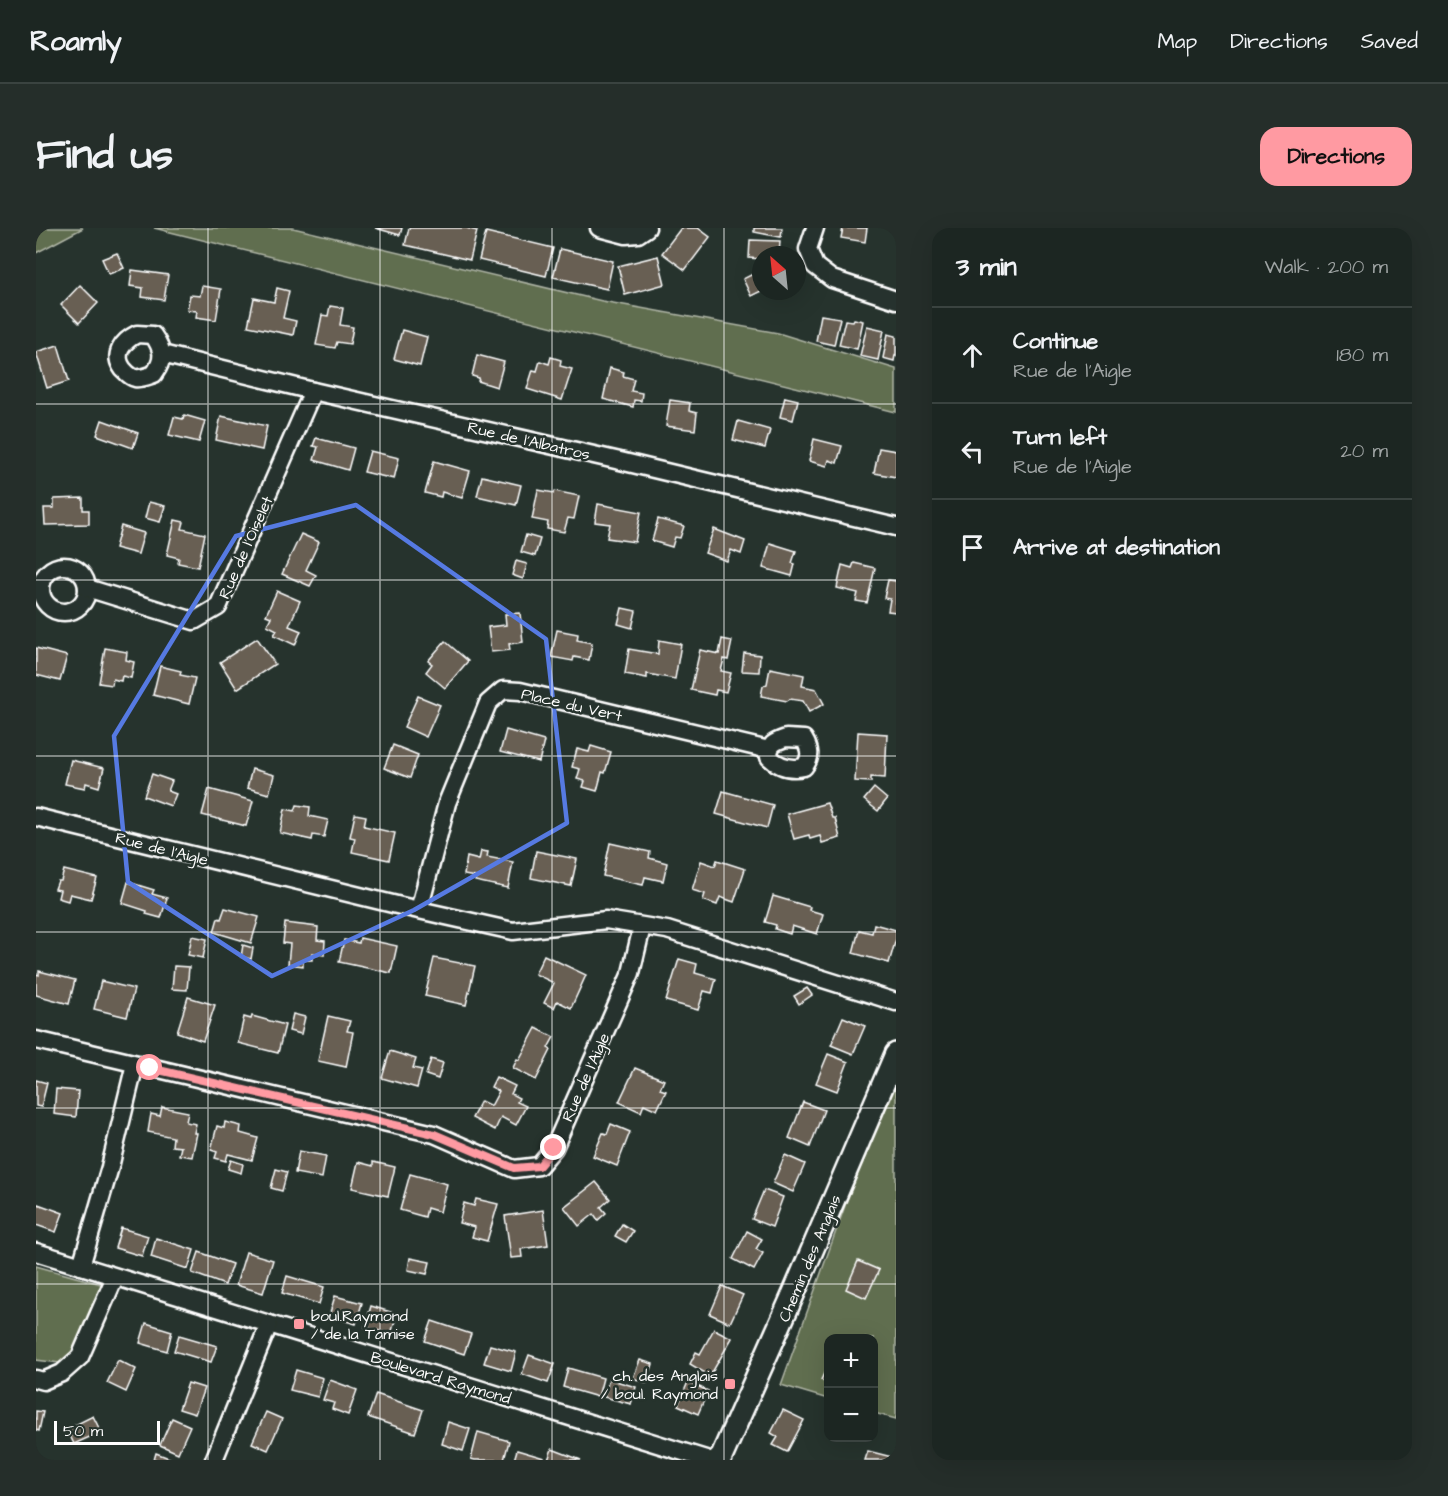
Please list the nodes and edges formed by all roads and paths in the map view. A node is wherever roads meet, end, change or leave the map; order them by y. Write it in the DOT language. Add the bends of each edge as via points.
graph roads {
  1 [pos="599,228"];
  2 [pos="646,228"];
  3 [pos="815,228"];
  4 [pos="896,300"];
  5 [pos="162,354"];
  6 [pos="314,391"];
  7 [pos="896,527"];
  8 [pos="87,588"];
  9 [pos="769,750"];
  10 [pos="36,817"];
  11 [pos="419,910"];
  12 [pos="642,927"];
  13 [pos="896,1002"];
  14 [pos="36,1040"];
  15 [pos="896,1054"];
  16 [pos="135,1064"];
  17 [pos="36,1252"];
  18 [pos="81,1266"];
  19 [pos="115,1277"];
  20 [pos="269,1324"];
  21 [pos="36,1379"];
  22 [pos="214,1460"];
  23 [pos="709,1460"];
  24 [pos="720,1460"];
  1 -- 2 [label="street" via="626,235 638,234"];
  3 -- 4 [label="street" via="808,249 815,266 832,279"];
  5 -- 6 [label="street, Rue de l'Albatros"];
  6 -- 7 [label="street, Rue de l'Albatros"];
  6 -- 8 [label="street, Rue de l'Oiselet" via="218,607 194,621"];
  9 -- 11 [label="street, Place du Vert" via="503,690 488,703 447,803"];
  10 -- 11 [label="street, Rue de l'Aigle"];
  11 -- 12 [label="street, Rue de l'Aigle" via="513,931 606,920"];
  12 -- 13 [label="street, Rue de l'Aigle" via="667,930"];
  12 -- 16 [label="street, Rue de l'Aigle" via="631,973 554,1148 539,1166 514,1168 434,1134"];
  14 -- 16 [label="street, Rue de l'Aigle"];
  15 -- 24 [label="street, Chemin des Anglais"];
  16 -- 18 [label="street"];
  17 -- 18 [label="street, Boulevard Raymond"];
  18 -- 19 [label="street, Boulevard Raymond"];
  19 -- 20 [label="street, Boulevard Raymond"];
  19 -- 21 [label="street" via="80,1357 62,1373 43,1381"];
  20 -- 22 [label="street"];
  20 -- 23 [label="street, Boulevard Raymond"];
}
